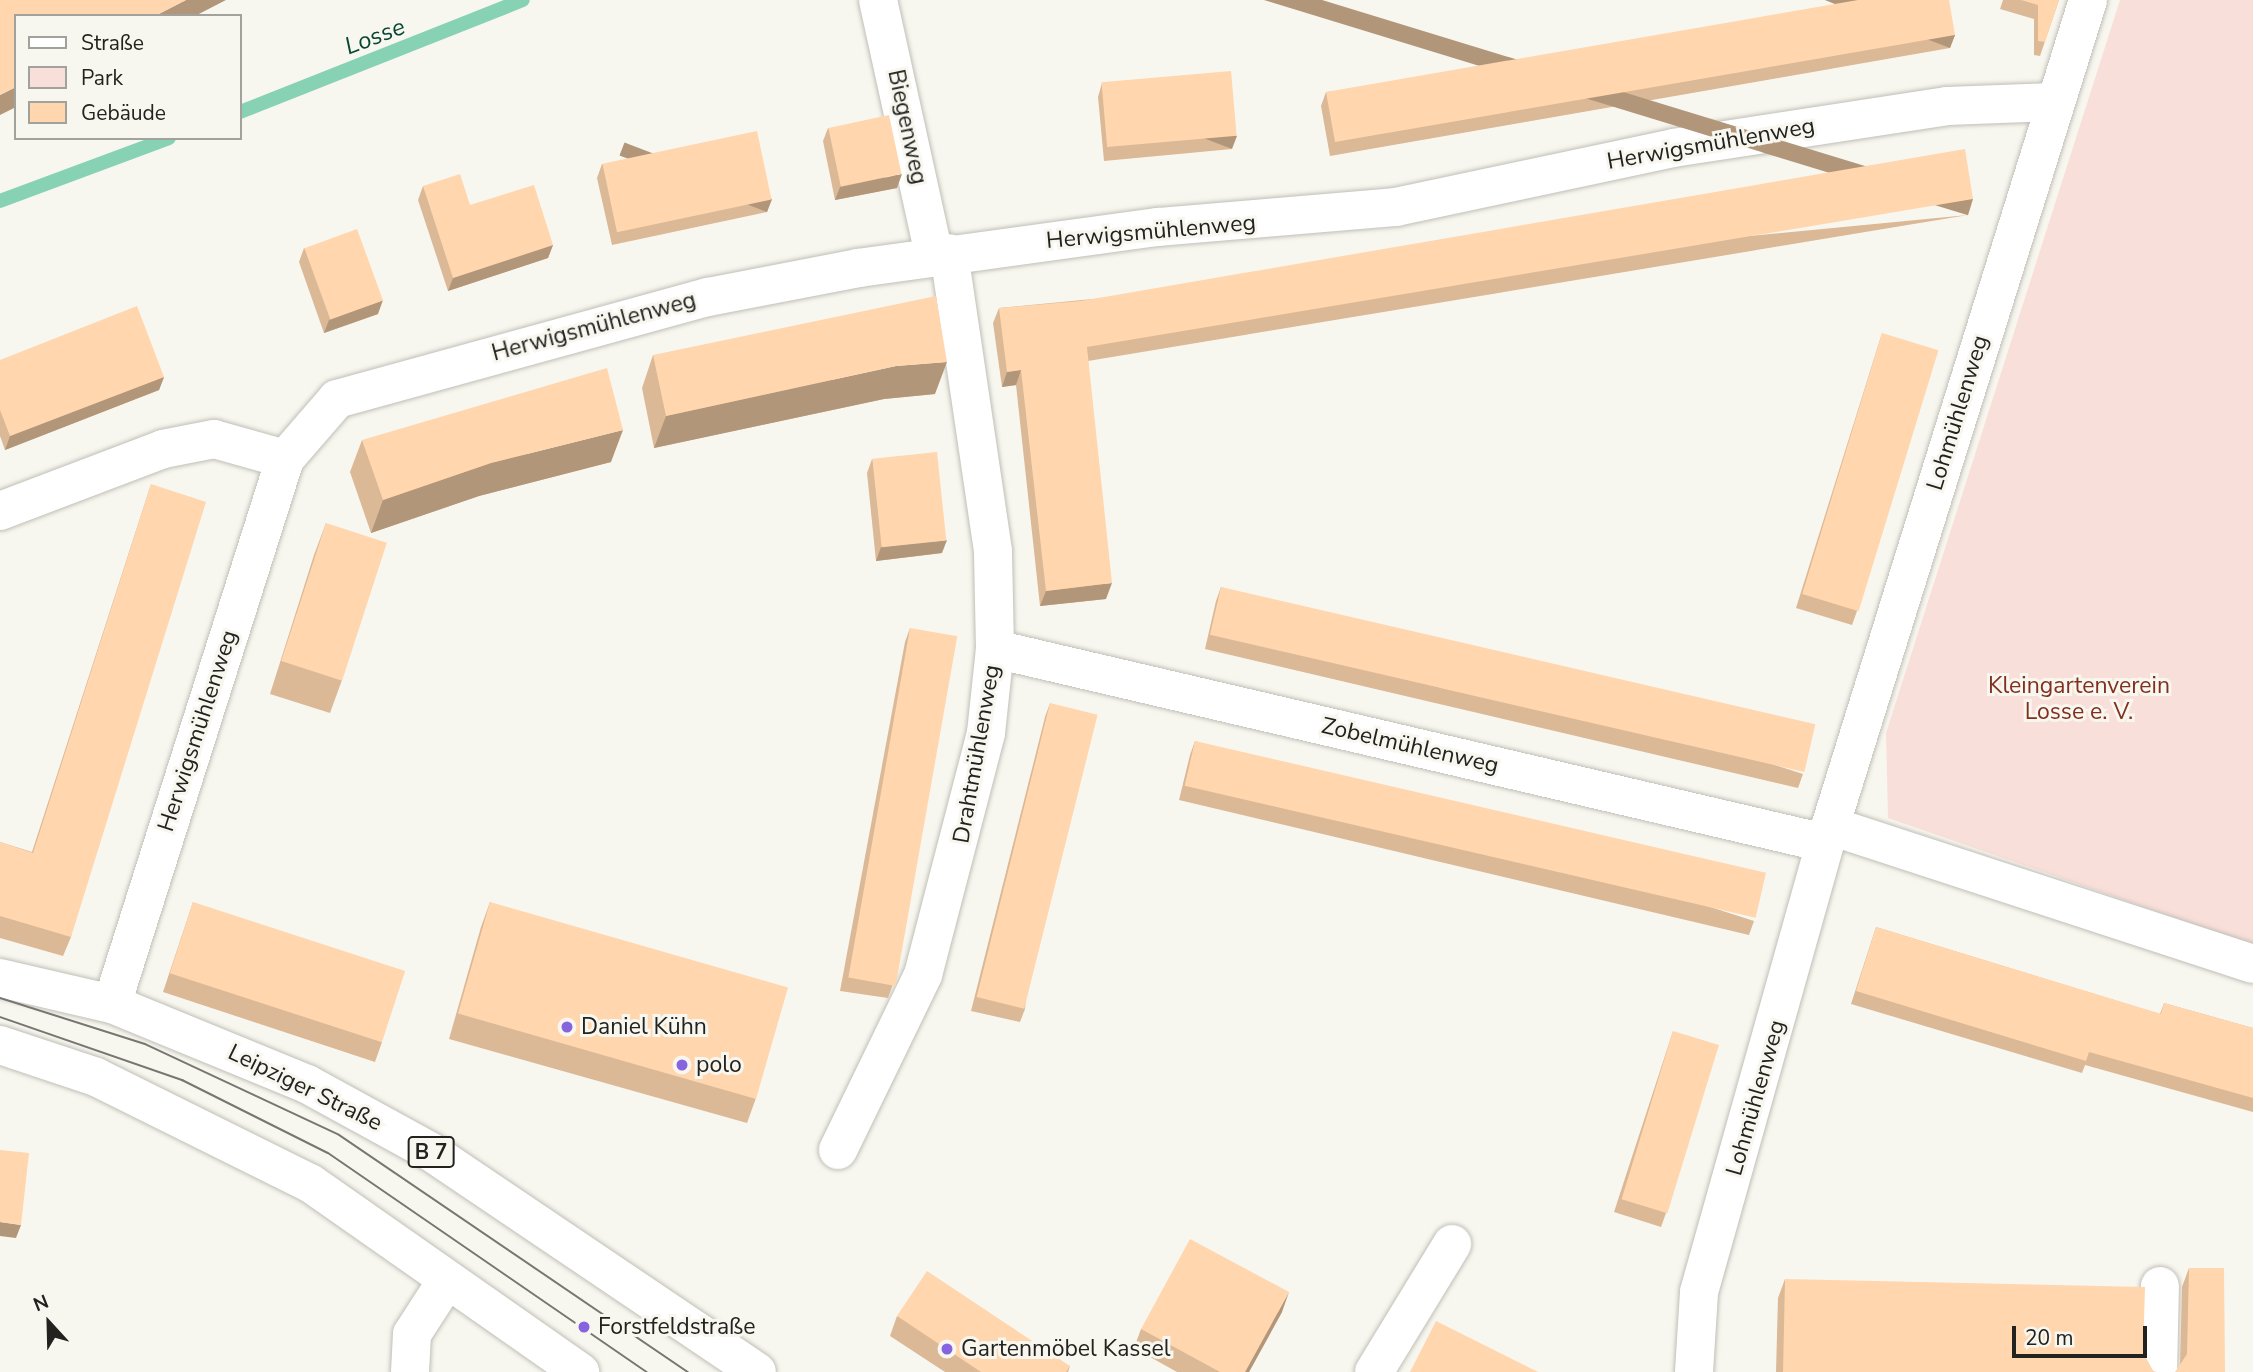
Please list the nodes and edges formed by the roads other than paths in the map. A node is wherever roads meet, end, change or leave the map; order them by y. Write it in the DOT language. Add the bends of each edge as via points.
graph roads {
  1 [pos="878,0"];
  2 [pos="2088,0"];
  3 [pos="2054,102"];
  4 [pos="941,254"];
  5 [pos="285,459"];
  6 [pos="0,511"];
  7 [pos="995,649"];
  8 [pos="1828,834"];
  9 [pos="2253,964"];
  10 [pos="0,978"];
  11 [pos="112,1004"];
  12 [pos="0,1045"];
  13 [pos="838,1150"];
  14 [pos="1452,1244"];
  15 [pos="447,1280"];
  16 [pos="2160,1286"];
  17 [pos="410,1372"];
  18 [pos="580,1372"];
  19 [pos="757,1372"];
  20 [pos="1374,1372"];
  21 [pos="1694,1372"];
  22 [pos="2158,1372"];
  1 -- 4 [label="street, Biegenweg"];
  2 -- 3 [label="street, Lohmühlenweg"];
  3 -- 4 [label="street, Herwigsmühlenweg" via="1947,106 1673,148 1396,207"];
  3 -- 8 [label="street, Lohmühlenweg"];
  4 -- 5 [label="street, Herwigsmühlenweg" via="708,297 337,399"];
  4 -- 7 [label="street, Drahtmühlenweg" via="993,551"];
  5 -- 6 [label="street" via="214,439 163,449"];
  5 -- 11 [label="street, Herwigsmühlenweg"];
  7 -- 8 [label="street, Zobelmühlenweg"];
  7 -- 13 [label="street, Drahtmühlenweg" via="986,733 923,975"];
  8 -- 9 [label="street"];
  8 -- 21 [label="street, Lohmühlenweg" via="1699,1293"];
  10 -- 11 [label="street, Leipziger Straße / B 7"];
  11 -- 19 [label="street, Leipziger Straße / B 7" via="307,1084 431,1152"];
  12 -- 15 [label="street" via="96,1077 310,1183"];
  14 -- 20 [label="street"];
  15 -- 17 [label="street" via="412,1334"];
  15 -- 18 [label="street"];
  16 -- 22 [label="street"];
}
